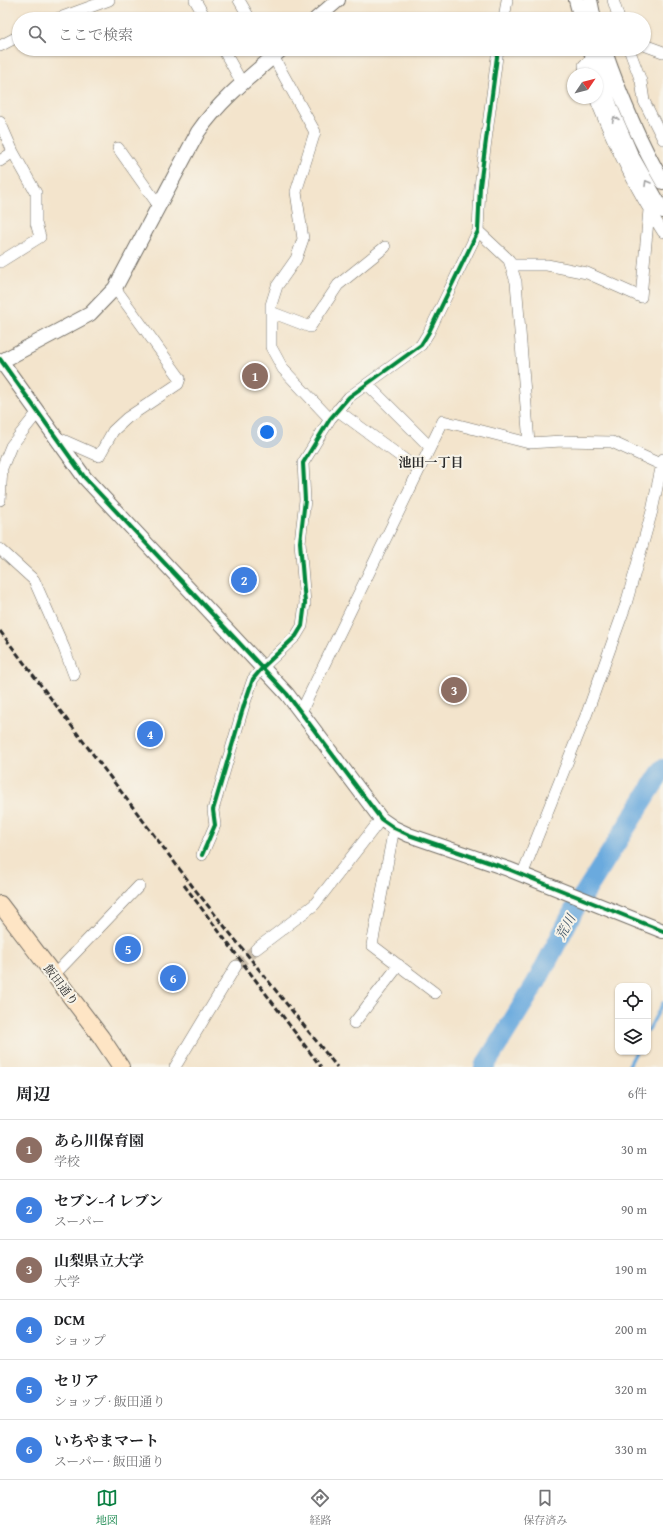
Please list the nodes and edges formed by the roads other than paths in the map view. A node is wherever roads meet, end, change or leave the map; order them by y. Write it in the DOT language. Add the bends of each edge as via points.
graph roads {
  1 [pos="109,0"];
  2 [pos="195,0"];
  3 [pos="239,0"];
  4 [pos="338,0"];
  5 [pos="507,0"];
  6 [pos="576,0"];
  7 [pos="590,0"];
  8 [pos="613,0"];
  9 [pos="89,3"];
  10 [pos="70,12"];
  11 [pos="202,12"];
  12 [pos="246,12"];
  13 [pos="324,12"];
  14 [pos="505,12"];
  15 [pos="579,12"];
  16 [pos="593,12"];
  17 [pos="617,12"];
  18 [pos="12,40"];
  19 [pos="0,46"];
  20 [pos="651,48"];
  21 [pos="663,52"];
  22 [pos="227,56"];
  23 [pos="271,56"];
  24 [pos="277,56"];
  25 [pos="497,56"];
  26 [pos="589,56"];
  27 [pos="592,56"];
  28 [pos="606,56"];
  29 [pos="631,56"];
  30 [pos="584,68"];
  31 [pos="242,83"];
  32 [pos="597,104"];
  33 [pos="0,122"];
  34 [pos="663,139"];
  35 [pos="118,148"];
  36 [pos="13,152"];
  37 [pos="0,161"];
  38 [pos="663,182"];
  39 [pos="159,206"];
  40 [pos="656,210"];
  41 [pos="648,230"];
  42 [pos="478,231"];
  43 [pos="663,231"];
  44 [pos="385,247"];
  45 [pos="0,262"];
  46 [pos="511,265"];
  47 [pos="115,288"];
  48 [pos="271,312"];
  49 [pos="0,361"];
  50 [pos="367,384"];
  51 [pos="38,412"];
  52 [pos="334,414"];
  53 [pos="56,437"];
  54 [pos="529,444"];
  55 [pos="430,447"];
  56 [pos="662,462"];
  57 [pos="419,470"];
  58 [pos="0,500"];
  59 [pos="0,549"];
  60 [pos="263,667"];
  61 [pos="74,675"];
  62 [pos="301,712"];
  63 [pos="381,819"];
  64 [pos="394,828"];
  65 [pos="202,855"];
  66 [pos="522,875"];
  67 [pos="139,886"];
  68 [pos="0,904"];
  69 [pos="663,931"];
  70 [pos="256,949"];
  71 [pos="399,965"];
  72 [pos="236,966"];
  73 [pos="54,974"];
  74 [pos="435,993"];
  75 [pos="354,1023"];
  76 [pos="121,1067"];
  77 [pos="175,1067"];
  1 -- 9 [label="street"];
  2 -- 11 [label="street"];
  3 -- 12 [label="street"];
  4 -- 13 [label="street"];
  5 -- 14 [label="street"];
  6 -- 15 [label="street"];
  7 -- 16 [label="street"];
  8 -- 17 [label="street"];
  9 -- 10 [label="street"];
  18 -- 19 [label="street"];
  20 -- 21 [label="street"];
  22 -- 31 [label="street"];
  23 -- 31 [label="street"];
  24 -- 48 [label="street" via="315,132 296,192 303,239 296,259 277,286"];
  25 -- 42 [label="street" via="480,186"];
  26 -- 30 [label="street"];
  40 -- 27 [label="street, one-way" via="612,112"];
  28 -- 38 [label="street" via="644,150"];
  29 -- 34 [label="street" via="641,81 644,101"];
  31 -- 39 [label="street" via="213,111 198,132"];
  32 -- 40 [label="street" via="614,146 635,187"];
  33 -- 36 [label="street"];
  35 -- 39 [label="street"];
  36 -- 37 [label="street"];
  36 -- 45 [label="street" via="36,193 36,223 40,237"];
  39 -- 47 [label="street"];
  40 -- 41 [label="street"];
  40 -- 43 [label="street"];
  41 -- 43 [label="street"];
  41 -- 46 [label="street" via="641,297 587,273 546,265"];
  42 -- 46 [label="street" via="509,260"];
  42 -- 50 [label="street" via="421,345"];
  44 -- 48 [label="street" via="338,285 310,326"];
  46 -- 54 [label="street" via="516,282"];
  47 -- 49 [label="street" via="90,314"];
  47 -- 53 [label="street" via="180,378 178,384 127,418 113,431 99,456"];
  48 -- 52 [label="street" via="271,347 284,369"];
  49 -- 51 [label="street"];
  50 -- 52 [label="street" via="349,397"];
  50 -- 55 [label="street"];
  51 -- 53 [label="street"];
  51 -- 58 [label="street" via="11,446 2,468"];
  52 -- 57 [label="street"];
  52 -- 60 [label="street" via="303,463 306,500 300,542 305,603 302,626 296,636"];
  53 -- 60 [label="street" via="85,478"];
  54 -- 55 [label="street" via="443,421"];
  54 -- 56 [label="street" via="562,441 612,442"];
  55 -- 57 [label="street"];
  56 -- 66 [label="street" via="652,512 626,604 587,713"];
  57 -- 62 [label="street"];
  59 -- 61 [label="street" via="34,580"];
  60 -- 62 [label="street"];
  60 -- 65 [label="street" via="253,679 244,705 213,810 216,825"];
  62 -- 63 [label="street"];
  63 -- 64 [label="street"];
  63 -- 70 [label="street" via="314,905"];
  64 -- 66 [label="street"];
  64 -- 71 [label="street" via="372,945"];
  66 -- 69 [label="street"];
  67 -- 73 [label="street"];
  68 -- 73 [label="main road, 飯田通り"];
  71 -- 74 [label="street"];
  71 -- 75 [label="street"];
  72 -- 77 [label="street"];
  73 -- 76 [label="main road, 飯田通り"];
}
